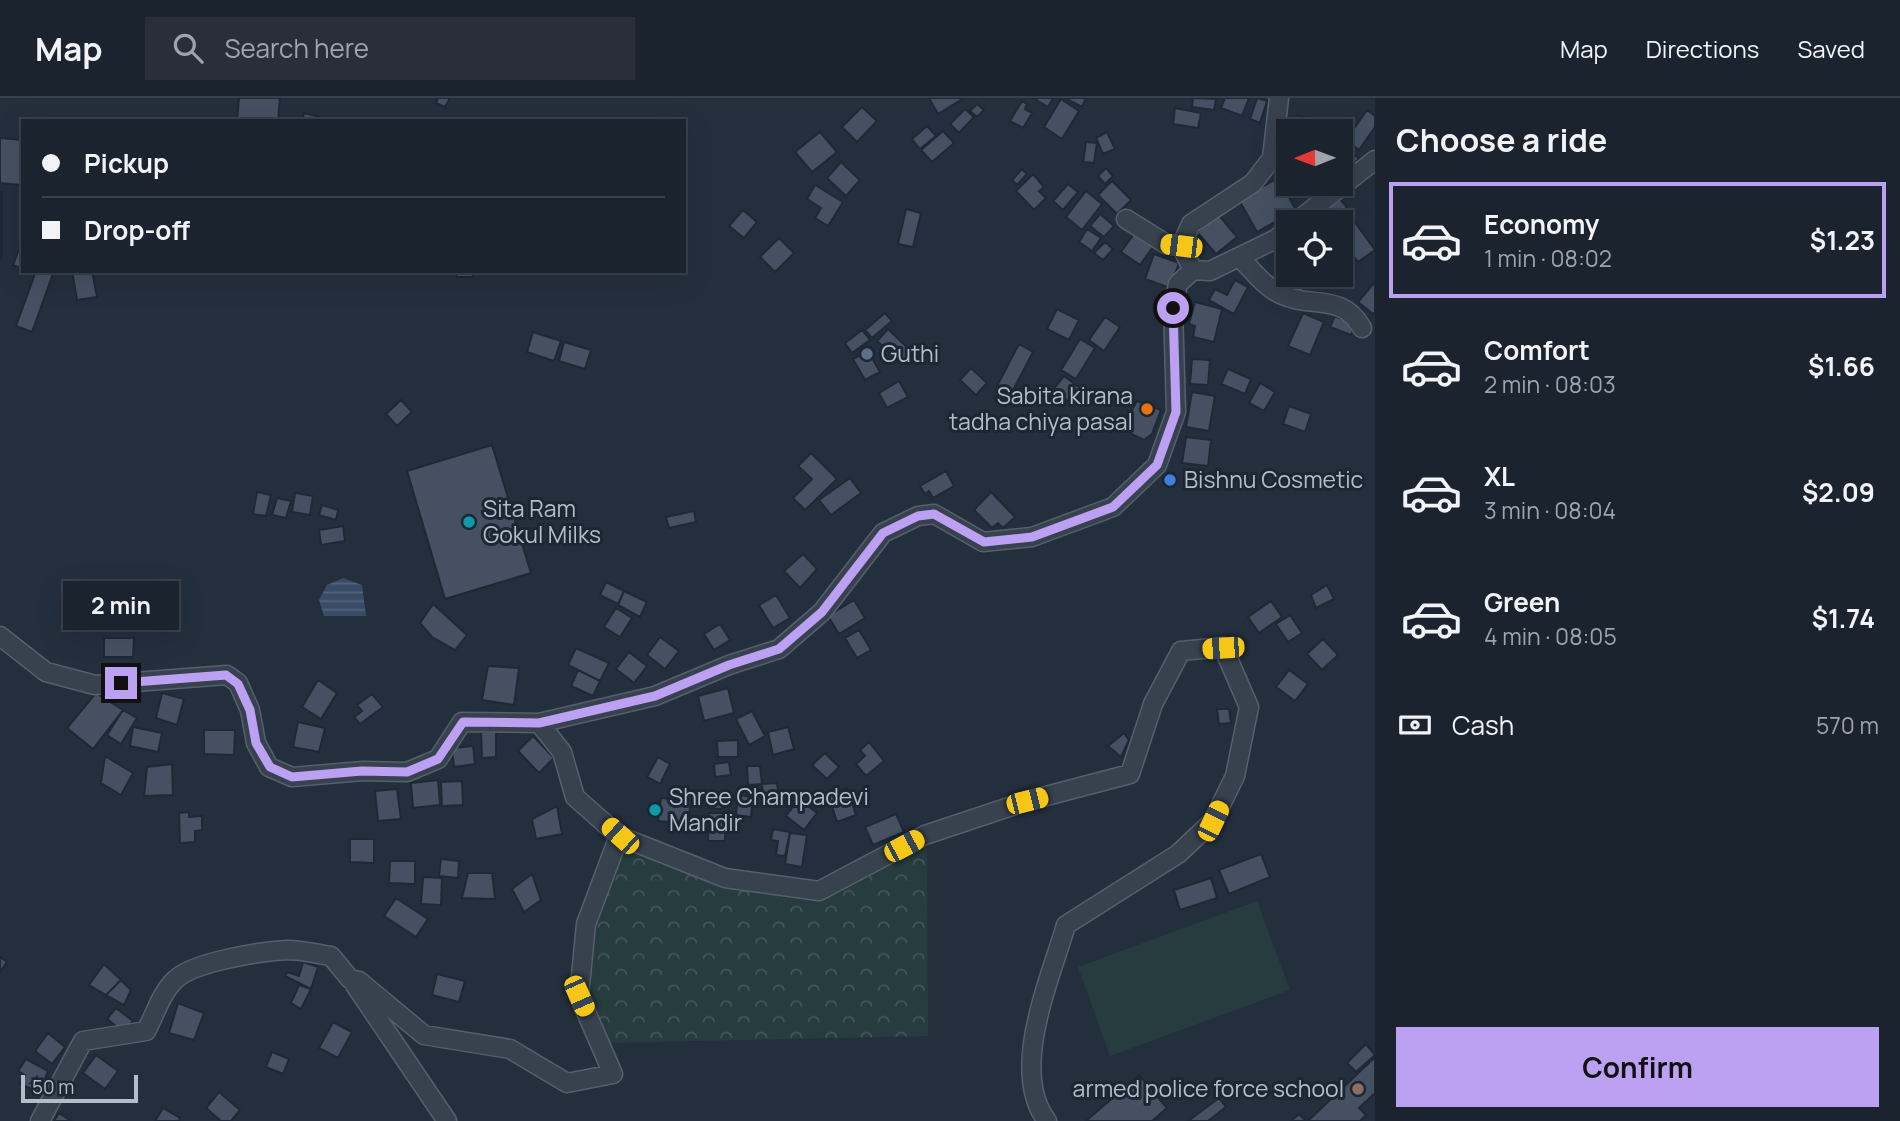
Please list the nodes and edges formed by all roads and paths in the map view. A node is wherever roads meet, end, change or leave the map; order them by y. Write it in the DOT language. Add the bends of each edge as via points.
graph roads {
  1 [pos="1279,98"];
  2 [pos="1375,160"];
  3 [pos="1311,210"];
  4 [pos="1126,219"];
  5 [pos="1276,236"];
  6 [pos="1181,246"];
  7 [pos="1239,257"];
  8 [pos="1193,270"];
  9 [pos="1362,328"];
  10 [pos="0,636"];
  11 [pos="539,723"];
  12 [pos="620,836"];
  13 [pos="350,979"];
  14 [pos="40,1121"];
  15 [pos="447,1121"];
  16 [pos="1047,1121"];
  1 -- 6 [label="street" via="1272,158 1253,183 1191,224"];
  2 -- 3 [label="street"];
  4 -- 6 [label="street" via="1166,244"];
  5 -- 7 [label="street"];
  6 -- 8 [label="street"];
  7 -- 8 [label="street" via="1210,271"];
  7 -- 9 [label="street" via="1281,295 1335,303 1356,317"];
  8 -- 11 [label="street" via="1178,284 1173,308 1176,412 1157,465 1113,507 1032,537 984,542 934,514 918,516 883,533 822,612 779,649 655,696"];
  10 -- 11 [label="street" via="46,672 95,685 226,675 238,684 250,710 256,743 270,767 292,777 407,772 438,759 463,722"];
  11 -- 12 [label="street" via="562,751 575,796"];
  12 -- 13 [label="street" via="586,924 579,996 613,1074 568,1083 510,1049 424,1035 359,981"];
  12 -- 16 [label="street" via="725,878 819,891 925,835 1130,774 1153,704 1181,651 1223,648 1249,707 1235,776 1213,821 1178,854 1066,925 1031,1044 1035,1106"];
  13 -- 14 [label="street" via="331,956 290,950 235,957 186,971 164,995 146,1031 83,1041"];
  13 -- 15 [label="street"];
}
